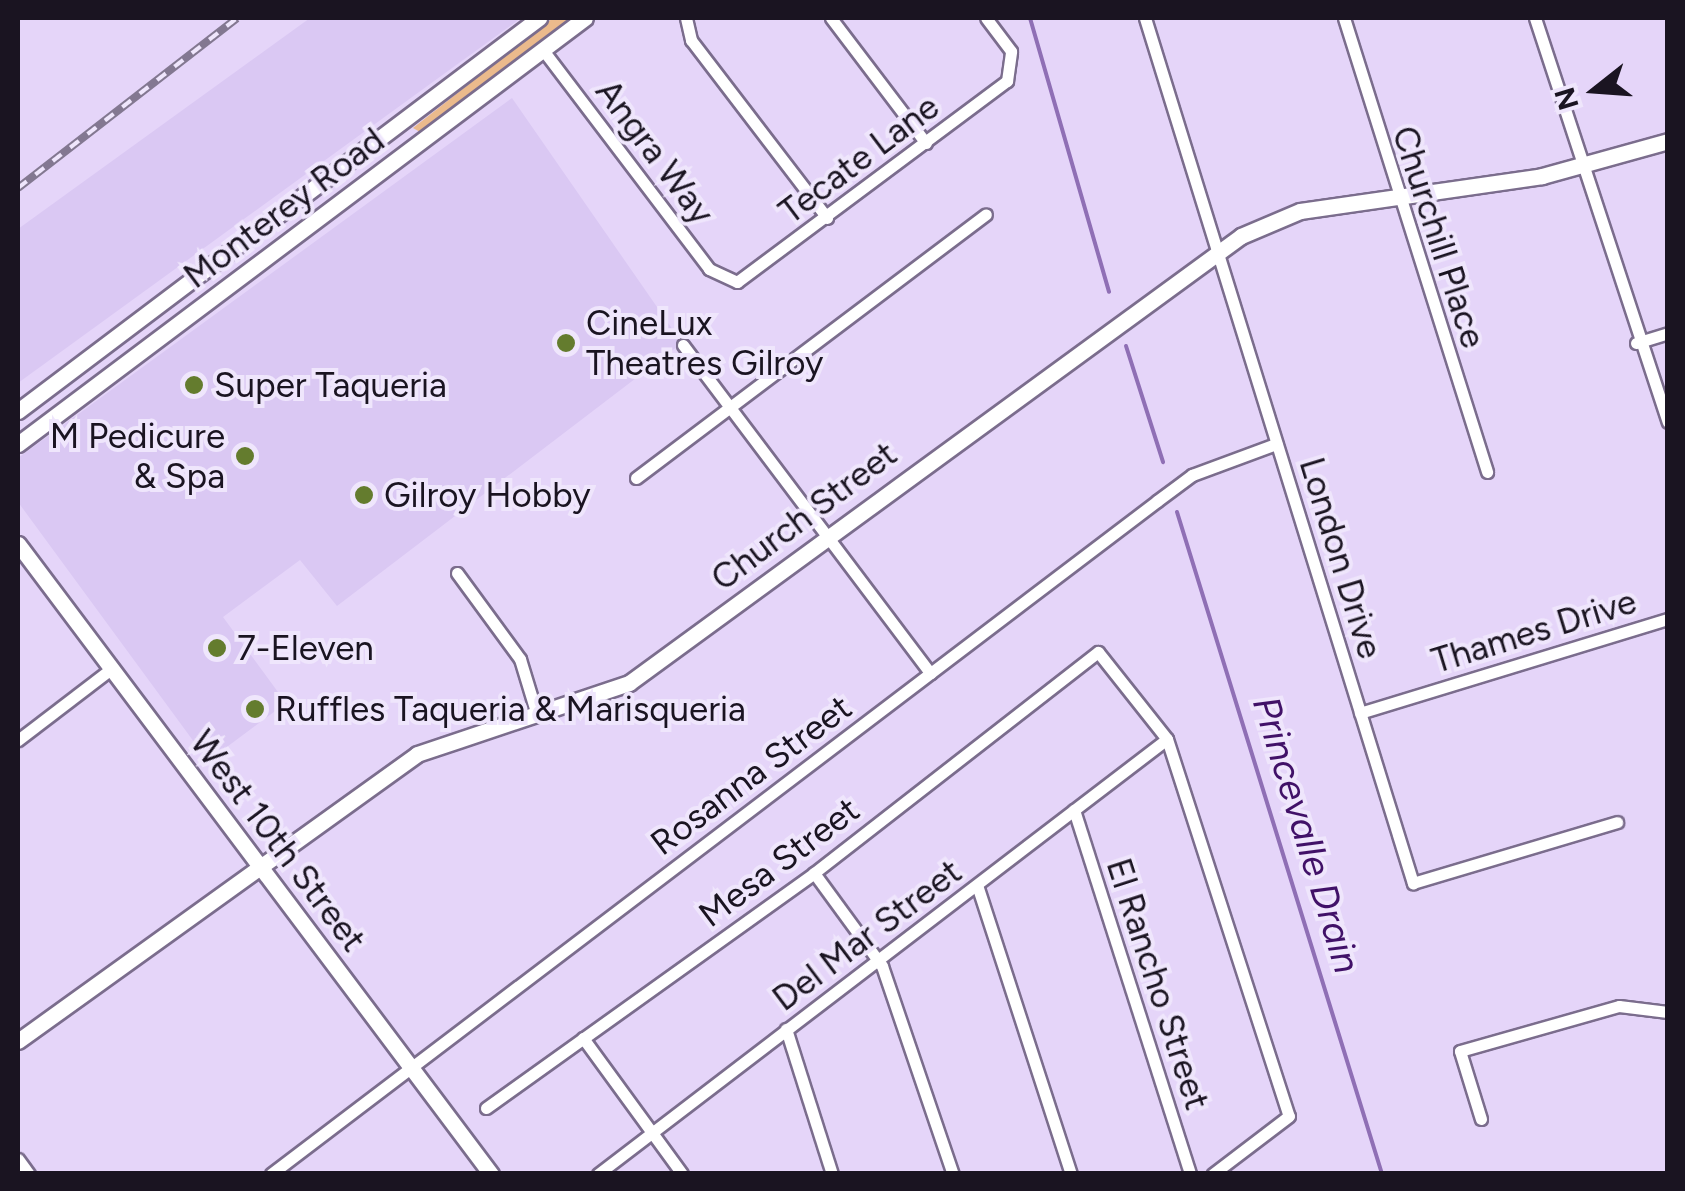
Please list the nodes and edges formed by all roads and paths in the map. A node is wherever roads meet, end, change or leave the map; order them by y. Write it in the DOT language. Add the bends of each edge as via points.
graph roads {
  1 [pos="539,18"];
  2 [pos="585,18"];
  3 [pos="686,18"];
  4 [pos="830,18"];
  5 [pos="986,18"];
  6 [pos="1145,18"];
  7 [pos="1344,18"];
  8 [pos="1535,18"];
  9 [pos="543,50"];
  10 [pos="1668,141"];
  11 [pos="926,143"];
  12 [pos="1580,166"];
  13 [pos="1396,197"];
  14 [pos="986,214"];
  15 [pos="827,218"];
  16 [pos="1216,250"];
  17 [pos="729,282"];
  18 [pos="1668,333"];
  19 [pos="1636,343"];
  20 [pos="683,344"];
  21 [pos="730,407"];
  22 [pos="18,411"];
  23 [pos="1668,422"];
  24 [pos="18,444"];
  25 [pos="1276,444"];
  26 [pos="1486,472"];
  27 [pos="636,478"];
  28 [pos="827,536"];
  29 [pos="18,544"];
  30 [pos="458,573"];
  31 [pos="1668,619"];
  32 [pos="110,669"];
  33 [pos="930,674"];
  34 [pos="1360,713"];
  35 [pos="537,714"];
  36 [pos="1167,739"];
  37 [pos="18,740"];
  38 [pos="1074,810"];
  39 [pos="1616,822"];
  40 [pos="258,867"];
  41 [pos="814,873"];
  42 [pos="978,888"];
  43 [pos="882,966"];
  44 [pos="1668,1012"];
  45 [pos="786,1030"];
  46 [pos="583,1038"];
  47 [pos="18,1041"];
  48 [pos="412,1068"];
  49 [pos="486,1108"];
  50 [pos="1480,1119"];
  51 [pos="656,1130"];
  52 [pos="18,1159"];
  53 [pos="29,1174"];
  54 [pos="271,1174"];
  55 [pos="491,1174"];
  56 [pos="598,1174"];
  57 [pos="682,1174"];
  58 [pos="832,1174"];
  59 [pos="954,1174"];
  60 [pos="1071,1174"];
  61 [pos="1190,1174"];
  62 [pos="1213,1174"];
  1 -- 22 [label="street, Monterey Road"];
  2 -- 9 [label="street, Monterey Road"];
  3 -- 15 [label="street" via="692,40"];
  4 -- 11 [label="street"];
  5 -- 11 [label="street, Tecate Lane" via="1013,67"];
  6 -- 16 [label="street, London Drive"];
  7 -- 13 [label="street, Churchill Place"];
  8 -- 12 [label="street"];
  9 -- 17 [label="street, Angra Way" via="710,269"];
  9 -- 24 [label="street, Monterey Road"];
  10 -- 12 [label="street, Church Street"];
  11 -- 15 [label="street, Tecate Lane"];
  12 -- 13 [label="street, Church Street"];
  12 -- 19 [label="street"];
  13 -- 16 [label="street, Church Street" via="1300,211"];
  13 -- 26 [label="street, Churchill Place"];
  14 -- 21 [label="street"];
  15 -- 17 [label="street, Tecate Lane"];
  16 -- 25 [label="street, London Drive"];
  16 -- 28 [label="street, Church Street"];
  18 -- 19 [label="street"];
  19 -- 23 [label="street"];
  20 -- 21 [label="street"];
  21 -- 27 [label="street"];
  21 -- 28 [label="street"];
  25 -- 33 [label="street, Rosanna Street" via="1192,476"];
  25 -- 34 [label="street, London Drive"];
  28 -- 33 [label="street"];
  28 -- 35 [label="street, Church Street" via="629,683"];
  29 -- 32 [label="street, West 10th Street"];
  30 -- 35 [label="street" via="520,659"];
  31 -- 34 [label="street, Thames Drive"];
  32 -- 37 [label="street"];
  32 -- 40 [label="street, West 10th Street"];
  33 -- 48 [label="street, Rosanna Street"];
  34 -- 39 [label="street, London Drive" via="1412,883"];
  35 -- 40 [label="street, Church Street" via="416,754"];
  36 -- 38 [label="street, Del Mar Street"];
  36 -- 41 [label="street, Mesa Street" via="1098,652"];
  36 -- 62 [label="street" via="1288,1116"];
  38 -- 42 [label="street, Del Mar Street"];
  38 -- 61 [label="street, El Rancho Street"];
  40 -- 47 [label="street, Church Street"];
  40 -- 48 [label="street, West 10th Street"];
  41 -- 43 [label="street"];
  41 -- 46 [label="street, Mesa Street"];
  42 -- 43 [label="street, Del Mar Street"];
  42 -- 60 [label="street"];
  43 -- 45 [label="street, Del Mar Street"];
  43 -- 59 [label="street"];
  44 -- 50 [label="street" via="1620,1006 1460,1051"];
  45 -- 51 [label="street, Del Mar Street"];
  45 -- 58 [label="street"];
  46 -- 49 [label="street, Mesa Street"];
  46 -- 51 [label="street"];
  48 -- 54 [label="street, Rosanna Street"];
  48 -- 55 [label="street, West 10th Street"];
  51 -- 56 [label="street, Del Mar Street"];
  51 -- 57 [label="street"];
  52 -- 53 [label="street"];
}
